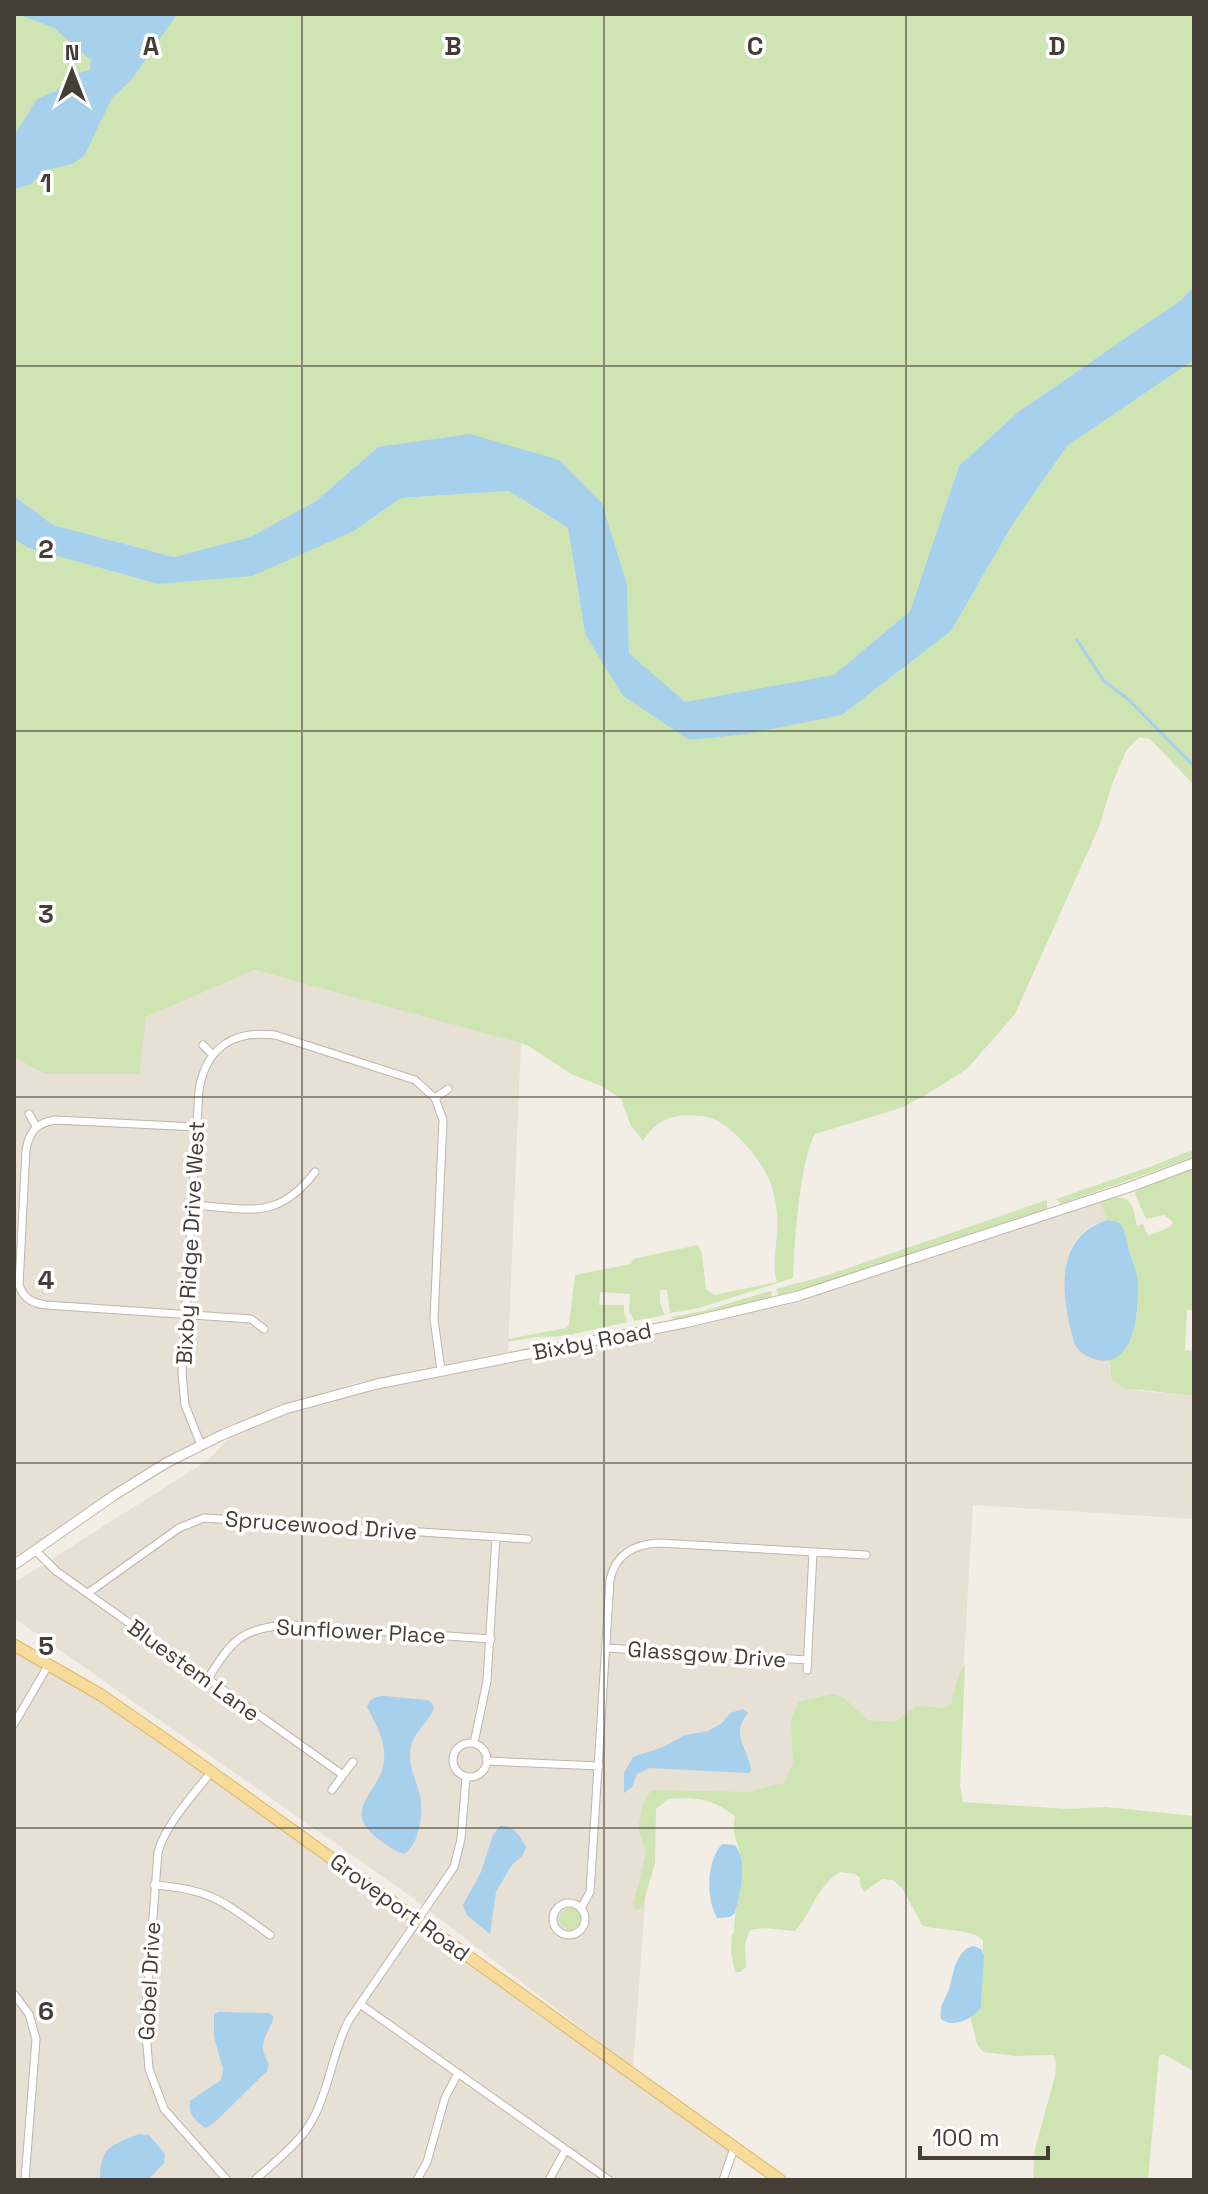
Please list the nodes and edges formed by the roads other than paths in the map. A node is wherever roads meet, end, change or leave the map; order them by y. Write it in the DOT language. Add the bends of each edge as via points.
graph roads {
  1 [pos="203,1045"];
  2 [pos="213,1055"];
  3 [pos="448,1089"];
  4 [pos="435,1098"];
  5 [pos="29,1114"];
  6 [pos="36,1126"];
  7 [pos="197,1127"];
  8 [pos="1194,1163"];
  9 [pos="315,1172"];
  10 [pos="192,1205"];
  11 [pos="25,1297"];
  12 [pos="16,1304"];
  13 [pos="185,1314"];
  14 [pos="264,1329"];
  15 [pos="441,1370"];
  16 [pos="201,1445"];
  17 [pos="496,1537"];
  18 [pos="528,1539"];
  19 [pos="35,1550"];
  20 [pos="813,1552"];
  21 [pos="866,1555"];
  22 [pos="14,1565"];
  23 [pos="88,1593"];
  24 [pos="491,1639"];
  25 [pos="14,1645"];
  26 [pos="606,1648"];
  27 [pos="808,1660"];
  28 [pos="49,1664"];
  29 [pos="807,1670"];
  30 [pos="207,1680"];
  31 [pos="14,1724"];
  32 [pos="474,1743"];
  33 [pos="487,1761"];
  34 [pos="353,1762"];
  35 [pos="599,1766"];
  36 [pos="211,1772"];
  37 [pos="343,1775"];
  38 [pos="466,1778"];
  39 [pos="332,1790"];
  40 [pos="154,1885"];
  41 [pos="581,1908"];
  42 [pos="417,1919"];
  43 [pos="270,1935"];
  44 [pos="14,1994"];
  45 [pos="360,2004"];
  46 [pos="458,2073"];
  47 [pos="734,2148"];
  48 [pos="565,2151"];
  49 [pos="25,2180"];
  50 [pos="227,2180"];
  51 [pos="255,2180"];
  52 [pos="417,2180"];
  53 [pos="549,2180"];
  54 [pos="609,2180"];
  55 [pos="723,2180"];
  56 [pos="780,2180"];
  1 -- 2 [label="street"];
  2 -- 4 [label="street, Bixby Ridge Drive West" via="251,1034 275,1035 403,1074"];
  2 -- 7 [label="street, Bixby Ridge Drive West" via="203,1070"];
  3 -- 4 [label="street"];
  4 -- 15 [label="street" via="443,1120 434,1319"];
  5 -- 6 [label="street"];
  6 -- 7 [label="street" via="55,1120"];
  6 -- 11 [label="street" via="27,1141 21,1230 19,1285"];
  7 -- 10 [label="street, Bixby Ridge Drive West"];
  8 -- 15 [label="street, Bixby Road" via="798,1296"];
  9 -- 10 [label="street" via="292,1198 272,1208"];
  10 -- 13 [label="street, Bixby Ridge Drive West"];
  11 -- 12 [label="street"];
  11 -- 13 [label="street" via="46,1305"];
  13 -- 14 [label="street" via="251,1319"];
  13 -- 16 [label="street, Bixby Ridge Drive West" via="182,1387"];
  15 -- 16 [label="street, Bixby Road" via="322,1398"];
  16 -- 19 [label="street, Bixby Road"];
  17 -- 18 [label="street, Sprucewood Drive"];
  17 -- 23 [label="street, Sprucewood Drive" via="204,1518 179,1528"];
  17 -- 24 [label="street"];
  19 -- 22 [label="street, Bixby Road"];
  19 -- 23 [label="street, Bluestem Lane"];
  20 -- 21 [label="street"];
  20 -- 26 [label="street" via="638,1546 612,1571"];
  20 -- 27 [label="street"];
  23 -- 30 [label="street, Bluestem Lane"];
  24 -- 30 [label="street, Sunflower Place" via="265,1626 234,1640"];
  24 -- 32 [label="street"];
  25 -- 28 [label="main road, Groveport Road"];
  26 -- 27 [label="street, Glassgow Drive"];
  26 -- 35 [label="street"];
  27 -- 29 [label="street"];
  28 -- 31 [label="street"];
  28 -- 36 [label="main road, Groveport Road"];
  30 -- 37 [label="street, Bluestem Lane"];
  32 -- 33 [label="street" via="484,1750"];
  32 -- 38 [label="street" via="463,1744 453,1757 454,1767"];
  33 -- 35 [label="street"];
  33 -- 38 [label="street" via="478,1776"];
  34 -- 37 [label="street"];
  35 -- 41 [label="street" via="590,1892"];
  36 -- 40 [label="street, Gobel Drive" via="162,1840"];
  36 -- 42 [label="main road, Groveport Road"];
  37 -- 39 [label="street"];
  38 -- 42 [label="street" via="454,1867"];
  40 -- 43 [label="street" via="212,1896"];
  40 -- 50 [label="street, Gobel Drive" via="145,2022 149,2069 164,2109"];
  41 -- 41 [label="street" via="567,1903 555,1910 557,1931 578,1933 585,1921"];
  42 -- 45 [label="street"];
  42 -- 47 [label="main road, Groveport Road"];
  44 -- 49 [label="street" via="29,2014 36,2039"];
  45 -- 46 [label="street"];
  45 -- 51 [label="street" via="338,2043 314,2119"];
  46 -- 48 [label="street"];
  46 -- 52 [label="street"];
  47 -- 55 [label="street"];
  47 -- 56 [label="main road, Groveport Road"];
  48 -- 53 [label="street"];
  48 -- 54 [label="street"];
}
